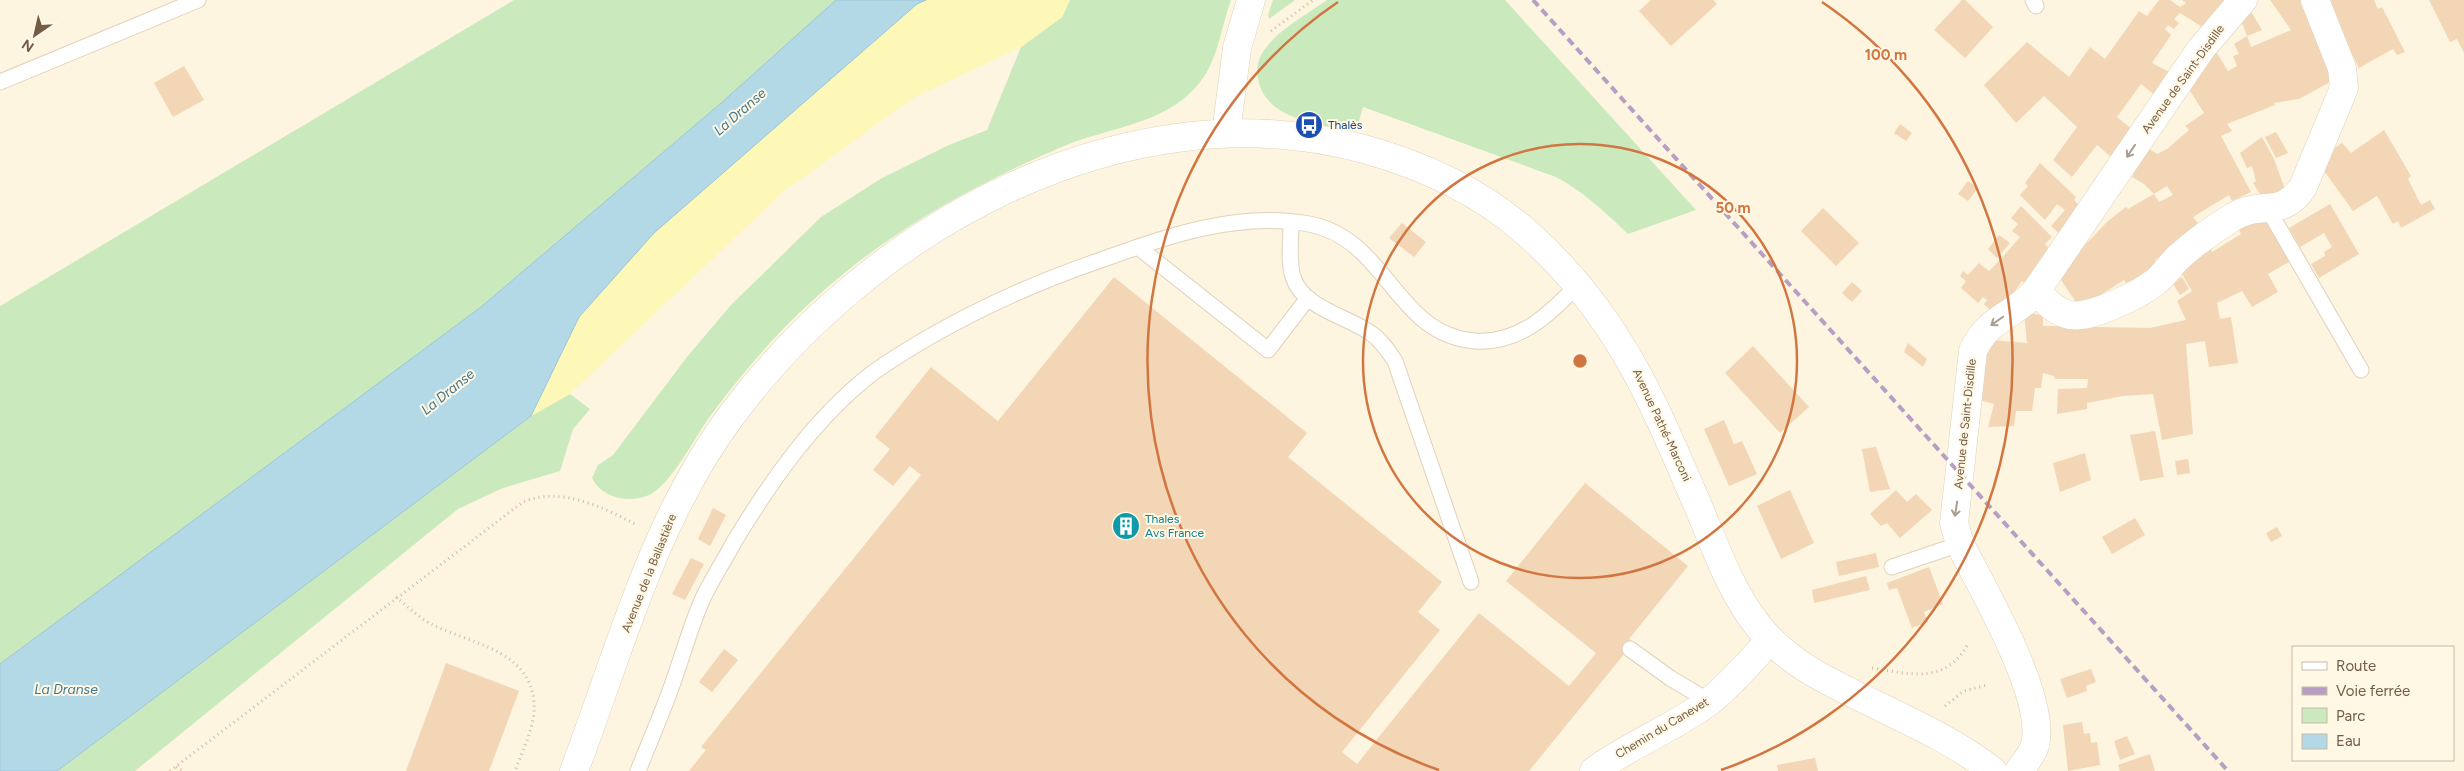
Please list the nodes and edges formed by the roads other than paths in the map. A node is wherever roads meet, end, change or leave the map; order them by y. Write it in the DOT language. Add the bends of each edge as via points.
graph roads {
  1 [pos="198,0"];
  2 [pos="1252,0"];
  3 [pos="2244,0"];
  4 [pos="2315,0"];
  5 [pos="0,82"];
  6 [pos="1226,133"];
  7 [pos="2268,209"];
  8 [pos="1291,223"];
  9 [pos="1138,247"];
  10 [pos="1578,285"];
  11 [pos="2036,291"];
  12 [pos="1308,298"];
  13 [pos="2361,370"];
  14 [pos="1960,544"];
  15 [pos="1892,567"];
  16 [pos="1471,582"];
  17 [pos="1770,640"];
  18 [pos="1630,649"];
  19 [pos="1710,701"];
  20 [pos="574,771"];
  21 [pos="638,771"];
  22 [pos="1594,771"];
  23 [pos="1992,771"];
  24 [pos="2019,771"];
  1 -- 5 [label="lane"];
  2 -- 6 [label="street" via="1238,48"];
  3 -- 11 [label="street, Avenue de Saint-Disdille, one-way" via="2201,49"];
  4 -- 7 [label="street" via="2342,68 2344,88 2303,187 2289,203"];
  6 -- 10 [label="street, Avenue Pathé-Marconi" via="1267,133 1348,145 1436,174 1496,208"];
  6 -- 20 [label="street, Avenue de la Ballastière" via="1180,137 1136,146 1091,157 1048,173 966,211 889,259 819,316 757,383 704,456 661,537"];
  7 -- 11 [label="street" via="2256,208 2232,217 2181,254 2146,289 2092,313 2081,316 2059,311"];
  7 -- 13 [label="lane"];
  8 -- 9 [label="lane" via="1264,221 1208,226"];
  8 -- 10 [label="lane" via="1310,224 1343,237 1378,268 1418,317 1438,332 1463,340 1481,341 1516,335 1546,316"];
  8 -- 12 [label="lane" via="1292,275 1295,284"];
  9 -- 12 [label="lane" via="1268,350"];
  9 -- 21 [label="lane" via="1026,288 947,327 885,364 828,412 768,489 708,589"];
  10 -- 17 [label="street, Avenue Pathé-Marconi" via="1601,313 1640,374 1732,585"];
  11 -- 14 [label="street, Avenue de Saint-Disdille, one-way" via="1986,329 1973,351 1954,523"];
  12 -- 16 [label="lane" via="1373,334 1395,361"];
  14 -- 15 [label="lane"];
  14 -- 24 [label="street, Avenue de Saint-Disdille" via="2026,680 2036,736 2032,753"];
  17 -- 19 [label="street, Chemin du Canevet"];
  17 -- 23 [label="street, Avenue Pathé-Marconi" via="1808,670 1945,738"];
  18 -- 19 [label="lane" via="1670,678"];
  19 -- 22 [label="street, Chemin du Canevet"];
}
